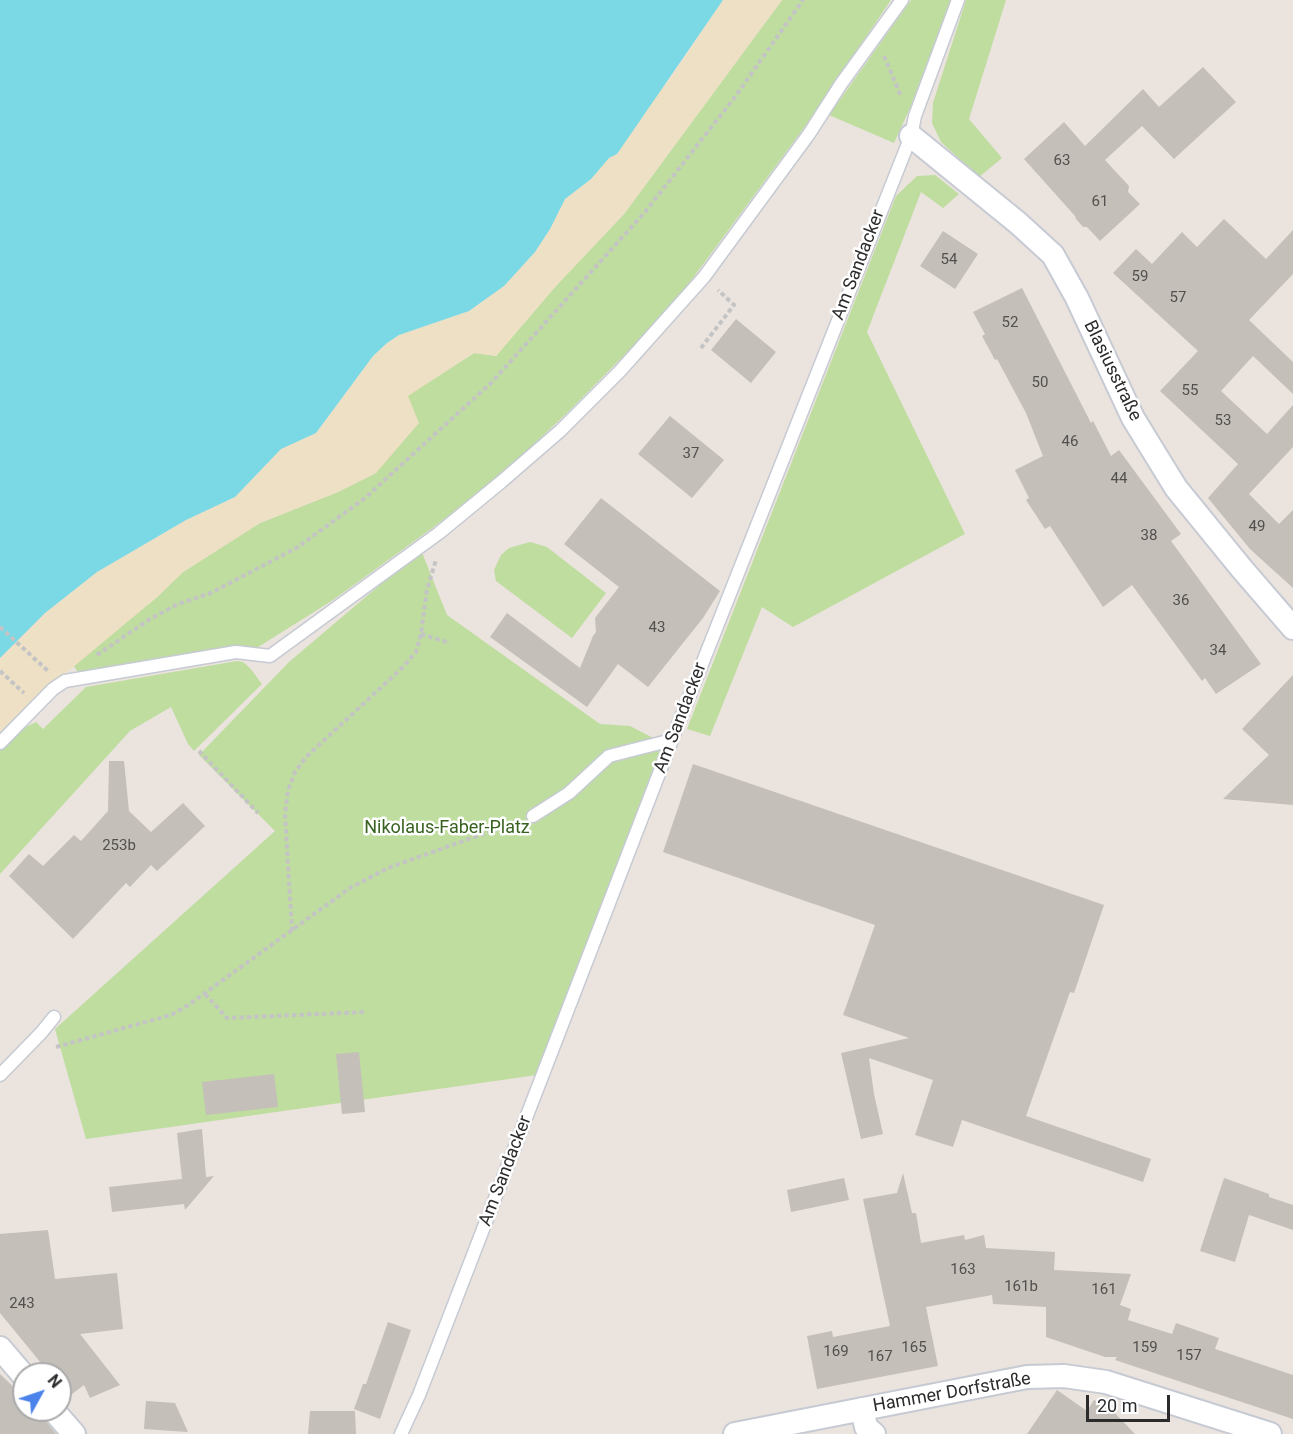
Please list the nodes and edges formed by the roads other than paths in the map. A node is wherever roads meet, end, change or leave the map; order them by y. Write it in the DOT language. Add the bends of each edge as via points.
graph roads {
  1 [pos="902,0"];
  2 [pos="958,0"];
  3 [pos="913,126"];
  4 [pos="1293,628"];
  5 [pos="672,740"];
  6 [pos="0,743"];
  7 [pos="533,816"];
  8 [pos="54,1017"];
  9 [pos="0,1075"];
  10 [pos="0,1348"];
  11 [pos="12,1362"];
  12 [pos="862,1409"];
  13 [pos="64,1422"];
  14 [pos="74,1434"];
  15 [pos="401,1434"];
  16 [pos="735,1434"];
  17 [pos="874,1434"];
  18 [pos="1270,1434"];
  1 -- 6 [label="lane" via="704,277 560,431 439,533 270,656 236,652 63,681"];
  2 -- 3 [label="lane, Am Sandacker"];
  3 -- 4 [label="street, Blasiusstraße" via="1053,255 1133,418 1176,488"];
  3 -- 5 [label="lane, Am Sandacker"];
  5 -- 7 [label="lane" via="609,756 569,793"];
  5 -- 15 [label="lane, Am Sandacker"];
  8 -- 9 [label="lane"];
  10 -- 11 [label="street"];
  12 -- 16 [label="street, Hammer Dorfstraße"];
  12 -- 17 [label="street" via="866,1427"];
  12 -- 18 [label="street, Hammer Dorfstraße" via="1027,1377 1064,1376 1106,1382"];
  13 -- 14 [label="street"];
}
